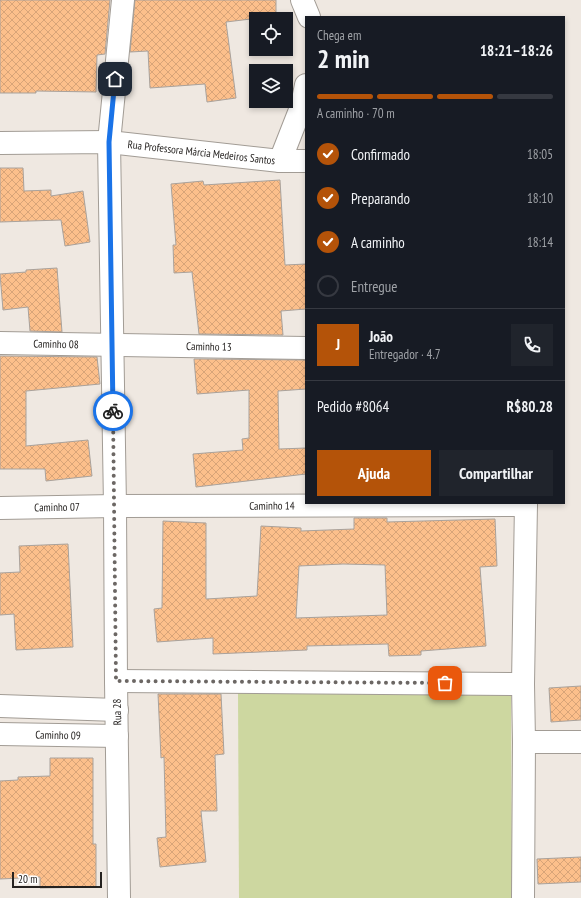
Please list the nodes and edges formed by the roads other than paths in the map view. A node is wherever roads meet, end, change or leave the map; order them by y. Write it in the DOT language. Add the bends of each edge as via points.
graph roads {
  1 [pos="123,0"];
  2 [pos="302,0"];
  3 [pos="309,16"];
  4 [pos="305,90"];
  5 [pos="109,142"];
  6 [pos="0,143"];
  7 [pos="280,161"];
  8 [pos="305,162"];
  9 [pos="0,343"];
  10 [pos="112,344"];
  11 [pos="305,348"];
  12 [pos="526,504"];
  13 [pos="115,506"];
  14 [pos="0,508"];
  15 [pos="116,681"];
  16 [pos="523,684"];
  17 [pos="0,706"];
  18 [pos="117,710"];
  19 [pos="0,734"];
  20 [pos="117,736"];
  21 [pos="524,742"];
  22 [pos="581,742"];
  23 [pos="119,898"];
  24 [pos="523,898"];
  1 -- 5 [label="street, Rua 28"];
  2 -- 3 [label="street"];
  4 -- 7 [label="street" via="302,105"];
  5 -- 6 [label="street, Rua Professora Márcia Medeiros Santos"];
  5 -- 7 [label="street, Rua Professora Márcia Medeiros Santos"];
  5 -- 10 [label="street, Rua 28"];
  7 -- 8 [label="street, Rua Professora Márcia Medeiros Santos"];
  9 -- 10 [label="street, Caminho 08"];
  10 -- 11 [label="street, Caminho 13"];
  10 -- 13 [label="street, Rua 28"];
  12 -- 13 [label="street, Caminho 14"];
  12 -- 16 [label="street"];
  13 -- 14 [label="street, Caminho 07"];
  13 -- 15 [label="street, Rua 28"];
  15 -- 16 [label="street"];
  15 -- 18 [label="street, Rua 28"];
  16 -- 21 [label="street"];
  17 -- 18 [label="street"];
  18 -- 20 [label="street, Rua 28"];
  19 -- 20 [label="street, Caminho 09"];
  20 -- 23 [label="street, Rua 28"];
  21 -- 22 [label="street"];
  21 -- 24 [label="street"];
}
